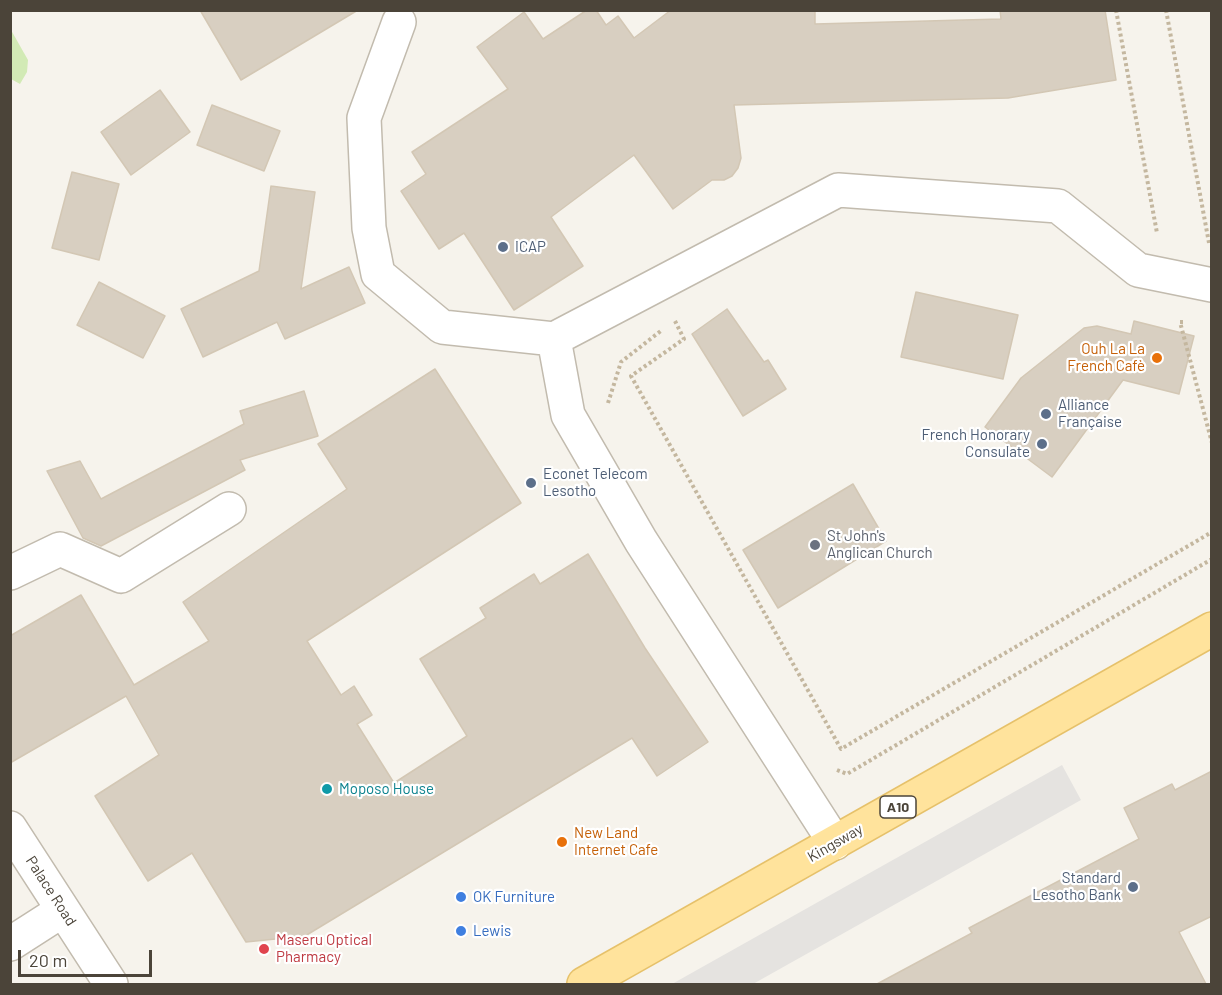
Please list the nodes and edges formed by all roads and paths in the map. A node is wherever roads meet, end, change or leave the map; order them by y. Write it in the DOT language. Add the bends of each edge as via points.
graph roads {
  1 [pos="1116,10"];
  2 [pos="1166,10"];
  3 [pos="399,22"];
  4 [pos="1158,239"];
  5 [pos="1209,248"];
  6 [pos="1212,285"];
  7 [pos="1190,322"];
  8 [pos="554,339"];
  9 [pos="607,405"];
  10 [pos="1212,443"];
  11 [pos="229,509"];
  12 [pos="1212,531"];
  13 [pos="1212,559"];
  14 [pos="10,573"];
  15 [pos="1212,629"];
  16 [pos="828,766"];
  17 [pos="10,828"];
  18 [pos="835,843"];
  19 [pos="63,910"];
  20 [pos="10,944"];
  21 [pos="111,984"];
  22 [pos="584,984"];
  1 -- 4 [label="path"];
  2 -- 5 [label="path"];
  3 -- 8 [label="street" via="363,118 369,228 378,274 442,327"];
  6 -- 8 [label="street" via="1138,270 1058,206 838,190"];
  7 -- 10 [label="path" via="1180,322"];
  8 -- 18 [label="street" via="568,415 641,541"];
  9 -- 12 [label="path" via="621,362 675,320 684,339 631,376 841,749"];
  11 -- 14 [label="street" via="121,576 60,549"];
  13 -- 16 [label="path" via="847,774"];
  15 -- 18 [label="main road, Kingsway / A10"];
  17 -- 19 [label="street, Palace Road"];
  18 -- 22 [label="main road, Kingsway / A10"];
  19 -- 20 [label="street"];
  19 -- 21 [label="street, Palace Road"];
}
